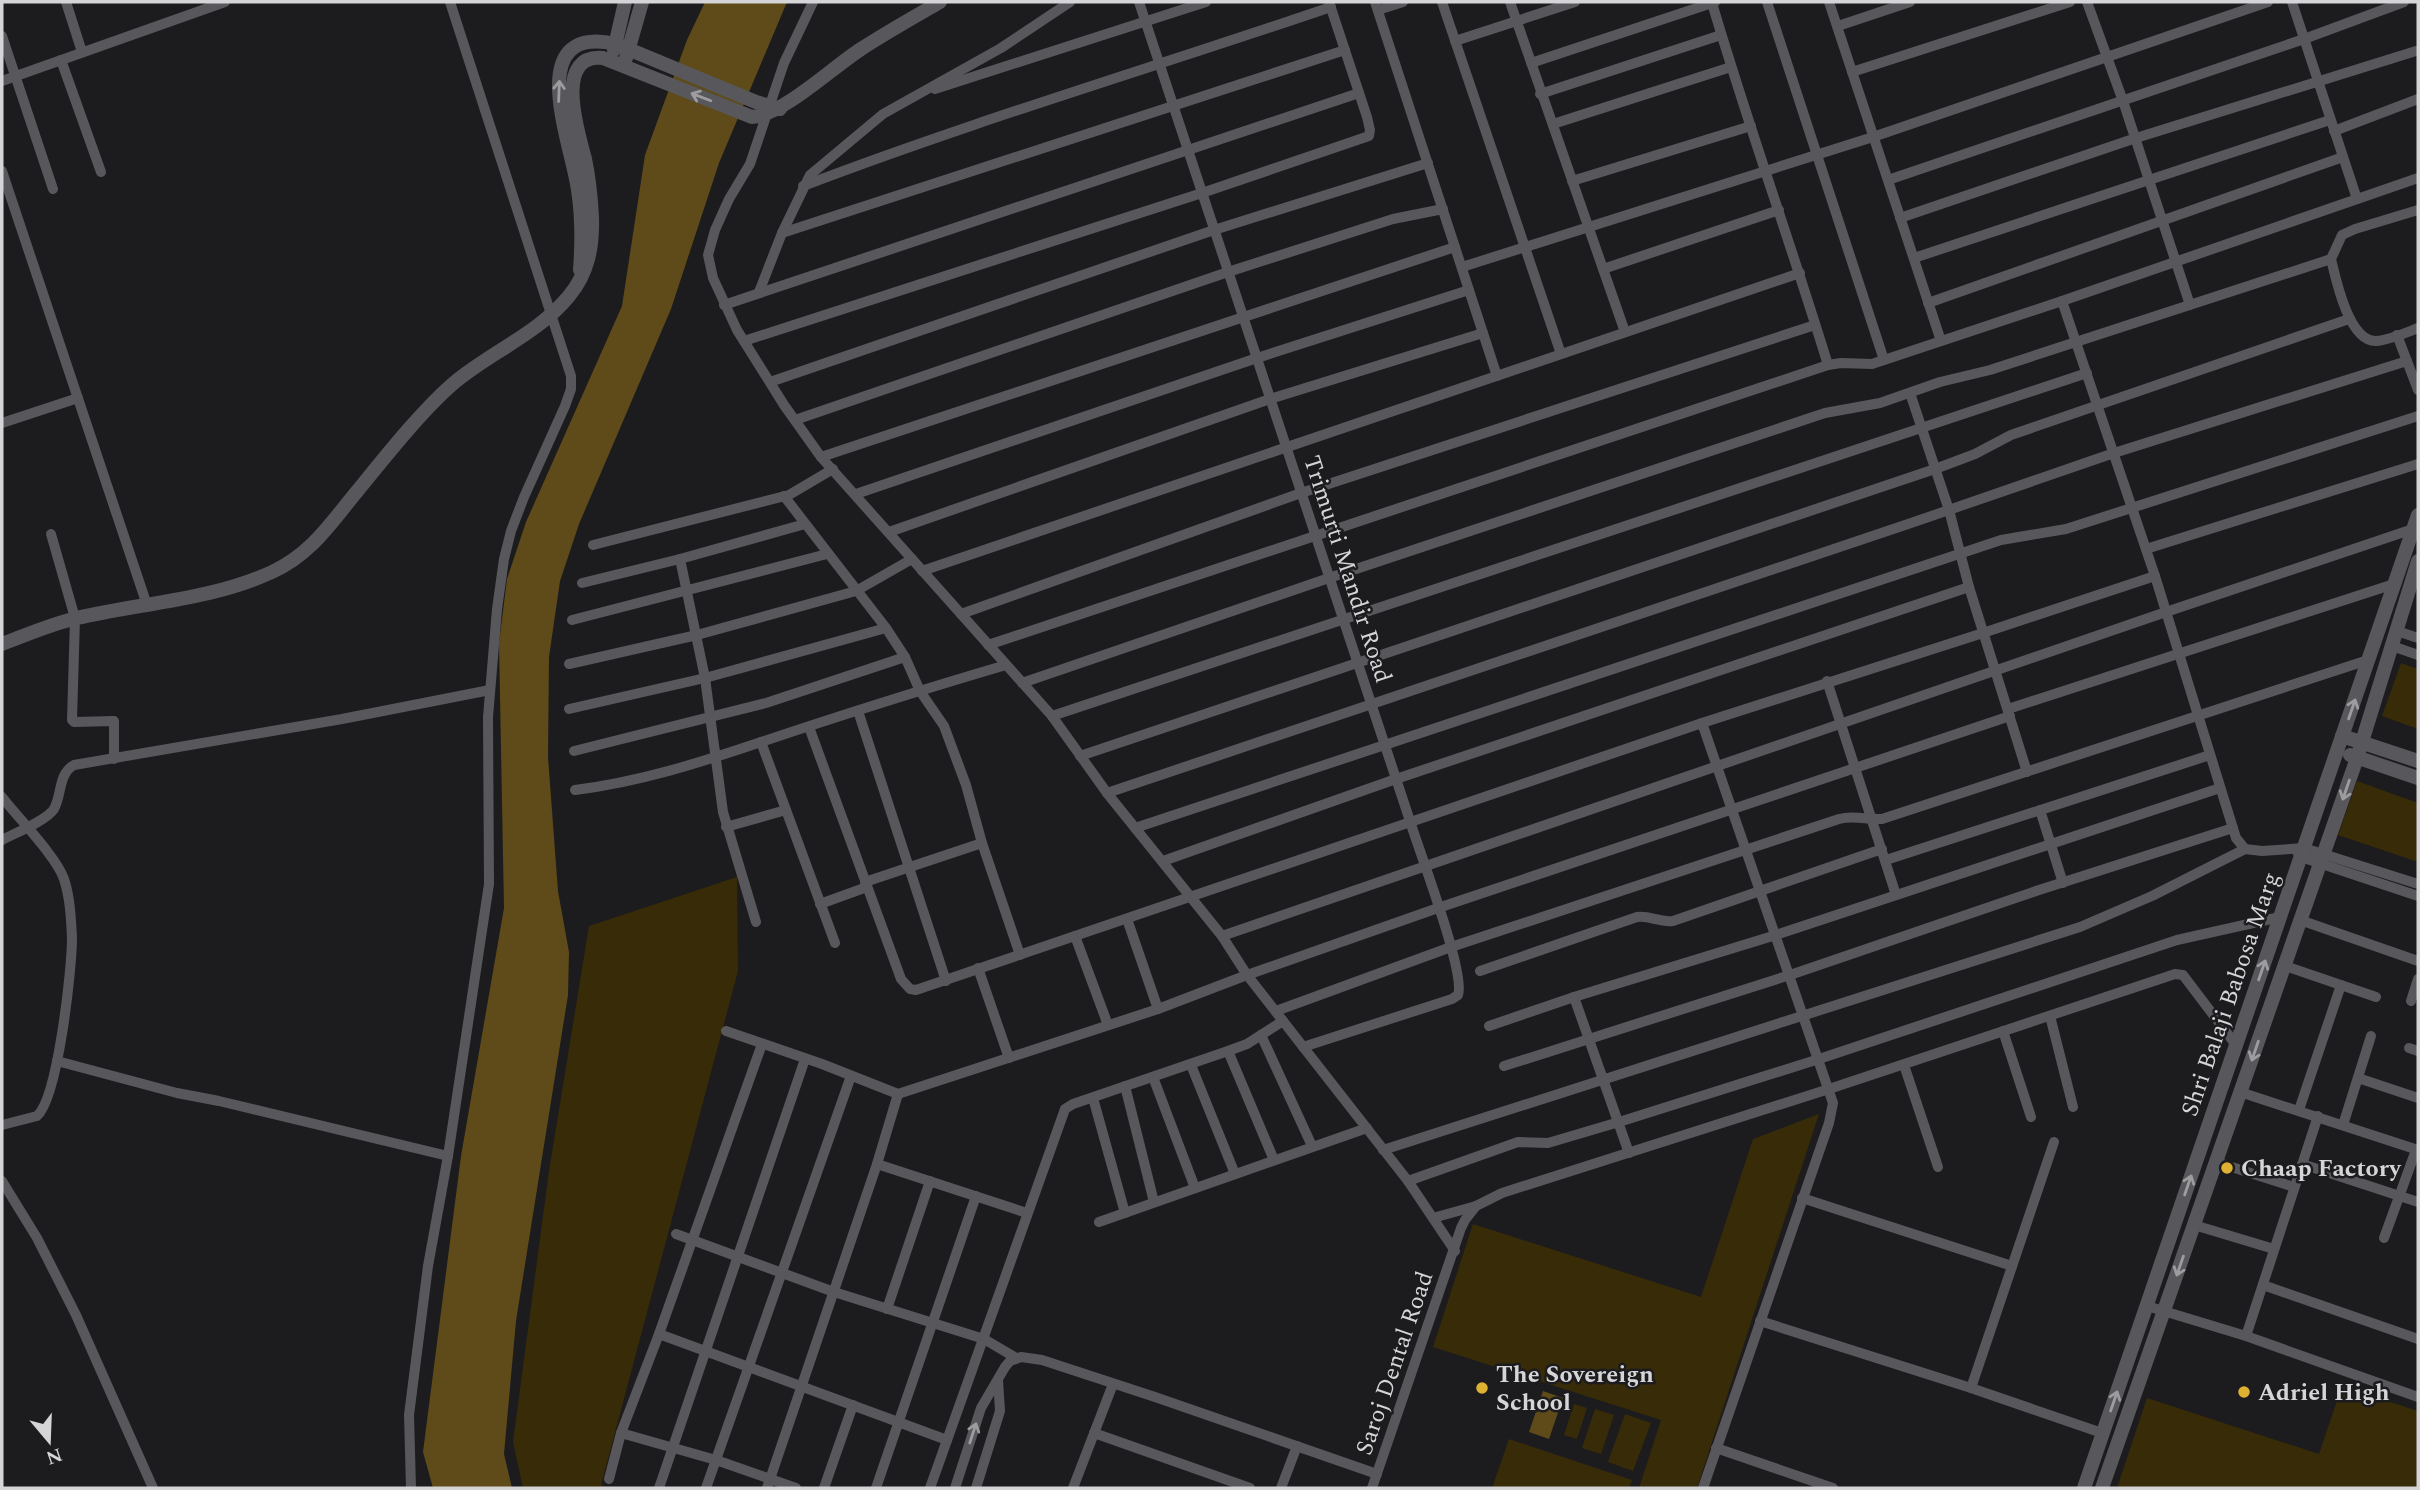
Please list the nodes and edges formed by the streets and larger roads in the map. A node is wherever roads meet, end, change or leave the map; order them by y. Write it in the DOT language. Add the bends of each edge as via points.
graph roads {
  1 [pos="66,2"];
  2 [pos="222,2"];
  3 [pos="450,2"];
  4 [pos="625,2"];
  5 [pos="642,2"];
  6 [pos="813,2"];
  7 [pos="940,2"];
  8 [pos="1070,2"];
  9 [pos="1139,2"];
  10 [pos="1206,2"];
  11 [pos="1403,2"];
  12 [pos="1442,2"];
  13 [pos="1510,2"];
  14 [pos="1575,2"];
  15 [pos="1714,2"];
  16 [pos="1767,2"];
  17 [pos="1829,2"];
  18 [pos="1910,2"];
  19 [pos="2070,2"];
  20 [pos="2087,2"];
  21 [pos="2268,2"];
  22 [pos="2292,2"];
  23 [pos="2404,2"];
  24 [pos="1330,4"];
  25 [pos="1376,6"];
  26 [pos="1516,21"];
  27 [pos="1146,22"];
  28 [pos="1838,26"];
  29 [pos="2,36"];
  30 [pos="1721,36"];
  31 [pos="2304,39"];
  32 [pos="1455,41"];
  33 [pos="622,46"];
  34 [pos="1345,50"];
  35 [pos="2416,51"];
  36 [pos="82,52"];
  37 [pos="2107,57"];
  38 [pos="61,60"];
  39 [pos="617,64"];
  40 [pos="1531,64"];
  41 [pos="1160,65"];
  42 [pos="1731,67"];
  43 [pos="1852,72"];
  44 [pos="15,76"];
  45 [pos="2,81"];
  46 [pos="2318,81"];
  47 [pos="1359,93"];
  48 [pos="1540,94"];
  49 [pos="909,97"];
  50 [pos="2418,99"];
  51 [pos="2123,101"];
  52 [pos="1173,106"];
  53 [pos="765,110"];
  54 [pos="1553,124"];
  55 [pos="2332,125"];
  56 [pos="1751,126"];
  57 [pos="1873,137"];
  58 [pos="2136,138"];
  59 [pos="1188,150"];
  60 [pos="1816,153"];
  61 [pos="2343,157"];
  62 [pos="1428,163"];
  63 [pos="1766,170"];
  64 [pos="2,171"];
  65 [pos="101,173"];
  66 [pos="2418,178"];
  67 [pos="2148,179"];
  68 [pos="1888,180"];
  69 [pos="1572,181"];
  70 [pos="803,186"];
  71 [pos="53,189"];
  72 [pos="1202,193"];
  73 [pos="2357,199"];
  74 [pos="7,204"];
  75 [pos="1443,209"];
  76 [pos="1779,210"];
  77 [pos="2418,210"];
  78 [pos="1900,218"];
  79 [pos="2162,221"];
  80 [pos="1588,227"];
  81 [pos="1214,230"];
  82 [pos="782,233"];
  83 [pos="1455,247"];
  84 [pos="1525,247"];
  85 [pos="1914,258"];
  86 [pos="2331,259"];
  87 [pos="2176,261"];
  88 [pos="1462,267"];
  89 [pos="1603,269"];
  90 [pos="1228,272"];
  91 [pos="1800,273"];
  92 [pos="579,279"];
  93 [pos="1469,290"];
  94 [pos="759,292"];
  95 [pos="2062,301"];
  96 [pos="1928,303"];
  97 [pos="724,305"];
  98 [pos="2190,305"];
  99 [pos="552,314"];
  100 [pos="1243,317"];
  101 [pos="2349,320"];
  102 [pos="1815,325"];
  103 [pos="2418,328"];
  104 [pos="1625,332"];
  105 [pos="1483,333"];
  106 [pos="2397,335"];
  107 [pos="744,341"];
  108 [pos="1941,341"];
  109 [pos="2076,342"];
  110 [pos="1561,354"];
  111 [pos="1257,358"];
  112 [pos="1884,360"];
  113 [pos="2407,361"];
  114 [pos="1828,365"];
  115 [pos="2087,373"];
  116 [pos="1497,376"];
  117 [pos="770,382"];
  118 [pos="2418,390"];
  119 [pos="1910,393"];
  120 [pos="78,398"];
  121 [pos="1270,399"];
  122 [pos="2097,405"];
  123 [pos="2418,416"];
  124 [pos="795,420"];
  125 [pos="2,423"];
  126 [pos="1922,427"];
  127 [pos="1286,447"];
  128 [pos="2113,453"];
  129 [pos="821,457"];
  130 [pos="2418,464"];
  131 [pos="833,469"];
  132 [pos="1935,469"];
  133 [pos="1301,493"];
  134 [pos="856,494"];
  135 [pos="785,496"];
  136 [pos="2131,509"];
  137 [pos="1949,510"];
  138 [pos="2418,514"];
  139 [pos="805,524"];
  140 [pos="2413,529"];
  141 [pos="889,532"];
  142 [pos="51,534"];
  143 [pos="1315,535"];
  144 [pos="593,545"];
  145 [pos="2146,549"];
  146 [pos="827,554"];
  147 [pos="1960,554"];
  148 [pos="680,559"];
  149 [pos="912,559"];
  150 [pos="2418,561"];
  151 [pos="922,571"];
  152 [pos="2155,576"];
  153 [pos="1329,578"];
  154 [pos="2415,578"];
  155 [pos="582,583"];
  156 [pos="2394,584"];
  157 [pos="1969,587"];
  158 [pos="687,591"];
  159 [pos="856,591"];
  160 [pos="147,605"];
  161 [pos="2166,611"];
  162 [pos="961,614"];
  163 [pos="75,618"];
  164 [pos="572,621"];
  165 [pos="1343,621"];
  166 [pos="886,628"];
  167 [pos="2397,631"];
  168 [pos="1983,633"];
  169 [pos="696,635"];
  170 [pos="2418,638"];
  171 [pos="2,644"];
  172 [pos="988,645"];
  173 [pos="2392,646"];
  174 [pos="2178,653"];
  175 [pos="2418,654"];
  176 [pos="905,657"];
  177 [pos="2368,660"];
  178 [pos="569,664"];
  179 [pos="1357,664"];
  180 [pos="1006,665"];
  181 [pos="1996,671"];
  182 [pos="705,678"];
  183 [pos="1826,681"];
  184 [pos="1022,683"];
  185 [pos="490,690"];
  186 [pos="920,691"];
  187 [pos="1371,704"];
  188 [pos="569,709"];
  189 [pos="858,711"];
  190 [pos="2009,713"];
  191 [pos="1052,716"];
  192 [pos="2198,716"];
  193 [pos="711,718"];
  194 [pos="1702,723"];
  195 [pos="1839,723"];
  196 [pos="808,727"];
  197 [pos="2342,736"];
  198 [pos="761,742"];
  199 [pos="2362,742"];
  200 [pos="1384,745"];
  201 [pos="574,751"];
  202 [pos="2337,751"];
  203 [pos="2210,755"];
  204 [pos="1080,756"];
  205 [pos="717,758"];
  206 [pos="2357,758"];
  207 [pos="114,759"];
  208 [pos="2418,761"];
  209 [pos="1717,765"];
  210 [pos="1854,768"];
  211 [pos="2027,772"];
  212 [pos="2418,778"];
  213 [pos="1395,779"];
  214 [pos="2220,788"];
  215 [pos="575,790"];
  216 [pos="1107,793"];
  217 [pos="2,797"];
  218 [pos="1732,809"];
  219 [pos="786,810"];
  220 [pos="2040,810"];
  221 [pos="1872,820"];
  222 [pos="1410,821"];
  223 [pos="25,827"];
  224 [pos="726,827"];
  225 [pos="1135,828"];
  226 [pos="2233,828"];
  227 [pos="2,840"];
  228 [pos="982,843"];
  229 [pos="2051,844"];
  230 [pos="2245,849"];
  231 [pos="1747,850"];
  232 [pos="2300,851"];
  233 [pos="1884,855"];
  234 [pos="2322,859"];
  235 [pos="1163,861"];
  236 [pos="1424,866"];
  237 [pos="910,867"];
  238 [pos="2063,883"];
  239 [pos="866,884"];
  240 [pos="2418,884"];
  241 [pos="1761,892"];
  242 [pos="1896,895"];
  243 [pos="2418,895"];
  244 [pos="1192,898"];
  245 [pos="820,904"];
  246 [pos="1438,908"];
  247 [pos="2280,917"];
  248 [pos="1126,919"];
  249 [pos="2300,920"];
  250 [pos="757,922"];
  251 [pos="1776,935"];
  252 [pos="1075,936"];
  253 [pos="1222,936"];
  254 [pos="835,943"];
  255 [pos="1451,947"];
  256 [pos="1020,955"];
  257 [pos="2418,961"];
  258 [pos="2285,965"];
  259 [pos="978,968"];
  260 [pos="1480,971"];
  261 [pos="1247,975"];
  262 [pos="1790,975"];
  263 [pos="2418,979"];
  264 [pos="946,981"];
  265 [pos="2341,985"];
  266 [pos="1574,997"];
  267 [pos="2376,997"];
  268 [pos="2411,1001"];
  269 [pos="1158,1009"];
  270 [pos="1280,1016"];
  271 [pos="2050,1016"];
  272 [pos="1804,1017"];
  273 [pos="1108,1025"];
  274 [pos="1489,1026"];
  275 [pos="726,1031"];
  276 [pos="2003,1031"];
  277 [pos="1261,1035"];
  278 [pos="2371,1036"];
  279 [pos="1589,1039"];
  280 [pos="762,1044"];
  281 [pos="2236,1045"];
  282 [pos="1303,1047"];
  283 [pos="1228,1051"];
  284 [pos="1009,1058"];
  285 [pos="805,1059"];
  286 [pos="1819,1059"];
  287 [pos="57,1061"];
  288 [pos="1191,1065"];
  289 [pos="1903,1065"];
  290 [pos="1504,1066"];
  291 [pos="851,1076"];
  292 [pos="1153,1077"];
  293 [pos="2358,1078"];
  294 [pos="1604,1080"];
  295 [pos="1125,1086"];
  296 [pos="1829,1089"];
  297 [pos="2240,1092"];
  298 [pos="898,1094"];
  299 [pos="1093,1098"];
  300 [pos="2418,1098"];
  301 [pos="2073,1107"];
  302 [pos="2299,1110"];
  303 [pos="2318,1116"];
  304 [pos="2031,1117"];
  305 [pos="1619,1122"];
  306 [pos="2,1125"];
  307 [pos="2343,1125"];
  308 [pos="1367,1128"];
  309 [pos="2054,1142"];
  310 [pos="1312,1146"];
  311 [pos="1383,1150"];
  312 [pos="2417,1150"];
  313 [pos="1629,1153"];
  314 [pos="448,1156"];
  315 [pos="1274,1160"];
  316 [pos="2216,1162"];
  317 [pos="877,1164"];
  318 [pos="2302,1164"];
  319 [pos="1938,1167"];
  320 [pos="1235,1174"];
  321 [pos="2,1181"];
  322 [pos="930,1181"];
  323 [pos="1408,1181"];
  324 [pos="2294,1187"];
  325 [pos="1195,1188"];
  326 [pos="2398,1195"];
  327 [pos="976,1196"];
  328 [pos="1802,1198"];
  329 [pos="1154,1202"];
  330 [pos="2418,1202"];
  331 [pos="1476,1206"];
  332 [pos="1027,1213"];
  333 [pos="1125,1213"];
  334 [pos="1433,1218"];
  335 [pos="1099,1222"];
  336 [pos="2194,1225"];
  337 [pos="676,1234"];
  338 [pos="2384,1237"];
  339 [pos="691,1240"];
  340 [pos="2274,1249"];
  341 [pos="1455,1251"];
  342 [pos="737,1258"];
  343 [pos="2012,1266"];
  344 [pos="782,1274"];
  345 [pos="2263,1285"];
  346 [pos="834,1292"];
  347 [pos="2147,1306"];
  348 [pos="887,1309"];
  349 [pos="2164,1311"];
  350 [pos="1760,1321"];
  351 [pos="934,1323"];
  352 [pos="659,1334"];
  353 [pos="2246,1336"];
  354 [pos="984,1339"];
  355 [pos="2418,1339"];
  356 [pos="706,1351"];
  357 [pos="1016,1358"];
  358 [pos="750,1366"];
  359 [pos="998,1380"];
  360 [pos="1113,1384"];
  361 [pos="802,1386"];
  362 [pos="1971,1388"];
  363 [pos="2418,1396"];
  364 [pos="853,1405"];
  365 [pos="899,1422"];
  366 [pos="621,1433"];
  367 [pos="1094,1433"];
  368 [pos="2102,1433"];
  369 [pos="947,1440"];
  370 [pos="673,1447"];
  371 [pos="1297,1447"];
  372 [pos="1716,1448"];
  373 [pos="716,1460"];
  374 [pos="1377,1474"];
  375 [pos="1796,1475"];
  376 [pos="609,1479"];
  377 [pos="769,1484"];
  378 [pos="153,1488"];
  379 [pos="409,1488"];
  380 [pos="659,1488"];
  381 [pos="706,1488"];
  382 [pos="796,1488"];
  383 [pos="824,1488"];
  384 [pos="876,1488"];
  385 [pos="929,1488"];
  386 [pos="955,1488"];
  387 [pos="976,1488"];
  388 [pos="1073,1488"];
  389 [pos="1250,1488"];
  390 [pos="1281,1488"];
  391 [pos="1372,1488"];
  392 [pos="1703,1488"];
  393 [pos="1792,1488"];
  394 [pos="1833,1488"];
  395 [pos="2084,1488"];
  396 [pos="2102,1488"];
  1 -- 36 [label="street"];
  2 -- 36 [label="street"];
  3 -- 99 [label="street"];
  4 -- 33 [label="street"];
  5 -- 33 [label="street"];
  6 -- 53 [label="street, Saroj Dental Road"];
  7 -- 53 [label="street"];
  8 -- 49 [label="street" via="1001,48"];
  9 -- 27 [label="street, Trimurti Mandir Road"];
  10 -- 27 [label="street"];
  11 -- 25 [label="street"];
  12 -- 32 [label="street"];
  13 -- 26 [label="street"];
  14 -- 26 [label="street"];
  15 -- 30 [label="street"];
  15 -- 40 [label="street"];
  16 -- 60 [label="street"];
  17 -- 28 [label="street"];
  18 -- 28 [label="street"];
  19 -- 43 [label="street"];
  20 -- 37 [label="street"];
  21 -- 37 [label="street"];
  22 -- 31 [label="street"];
  23 -- 31 [label="street"];
  24 -- 34 [label="street"];
  24 -- 41 [label="street"];
  25 -- 62 [label="street"];
  26 -- 32 [label="street"];
  26 -- 40 [label="street"];
  27 -- 41 [label="street, Trimurti Mandir Road"];
  27 -- 49 [label="street"];
  28 -- 43 [label="street"];
  29 -- 44 [label="street"];
  30 -- 42 [label="street"];
  30 -- 48 [label="street"];
  31 -- 46 [label="street"];
  31 -- 51 [label="street"];
  32 -- 84 [label="street"];
  33 -- 39 [label="street"];
  33 -- 53 [label="street"];
  92 -- 33 [label="street, one-way" via="578,190 561,121 560,76 563,62 576,45 600,40"];
  34 -- 47 [label="street"];
  34 -- 52 [label="street"];
  35 -- 46 [label="street"];
  36 -- 38 [label="street"];
  37 -- 51 [label="street"];
  37 -- 57 [label="street"];
  38 -- 44 [label="street"];
  38 -- 65 [label="street"];
  53 -- 39 [label="street, one-way"];
  39 -- 92 [label="street" via="588,60 573,84 572,113 585,161 592,217 588,263"];
  40 -- 48 [label="street"];
  41 -- 52 [label="street, Trimurti Mandir Road"];
  41 -- 70 [label="street" via="900,149"];
  42 -- 54 [label="street"];
  42 -- 56 [label="street"];
  43 -- 57 [label="street"];
  44 -- 45 [label="street"];
  44 -- 71 [label="street"];
  46 -- 55 [label="street"];
  46 -- 58 [label="street"];
  47 -- 59 [label="street"];
  47 -- 72 [label="street" via="1369,136"];
  48 -- 54 [label="street"];
  49 -- 70 [label="street" via="824,162"];
  50 -- 55 [label="street"];
  51 -- 58 [label="street"];
  51 -- 68 [label="street"];
  52 -- 59 [label="street, Trimurti Mandir Road"];
  52 -- 82 [label="street"];
  53 -- 97 [label="street, Saroj Dental Road" via="750,164 715,230 708,255"];
  54 -- 69 [label="street"];
  55 -- 61 [label="street"];
  55 -- 67 [label="street"];
  56 -- 63 [label="street"];
  56 -- 69 [label="street"];
  57 -- 60 [label="street"];
  57 -- 68 [label="street"];
  58 -- 67 [label="street"];
  58 -- 78 [label="street"];
  59 -- 72 [label="street, Trimurti Mandir Road"];
  59 -- 94 [label="street"];
  60 -- 63 [label="street"];
  60 -- 112 [label="street"];
  61 -- 73 [label="street"];
  61 -- 79 [label="street"];
  62 -- 75 [label="street"];
  62 -- 81 [label="street"];
  63 -- 76 [label="street"];
  63 -- 80 [label="street"];
  64 -- 74 [label="street"];
  66 -- 73 [label="street"];
  67 -- 79 [label="street"];
  67 -- 85 [label="street"];
  68 -- 78 [label="street"];
  69 -- 80 [label="street"];
  70 -- 82 [label="street"];
  72 -- 81 [label="street, Trimurti Mandir Road"];
  72 -- 107 [label="street"];
  73 -- 87 [label="street"];
  74 -- 120 [label="street"];
  75 -- 83 [label="street"];
  75 -- 90 [label="street" via="1392,219"];
  76 -- 89 [label="street"];
  76 -- 91 [label="street"];
  77 -- 86 [label="street" via="2342,235"];
  78 -- 85 [label="street"];
  79 -- 87 [label="street"];
  79 -- 96 [label="street"];
  80 -- 84 [label="street"];
  80 -- 89 [label="street"];
  81 -- 90 [label="street, Trimurti Mandir Road"];
  81 -- 117 [label="street"];
  82 -- 94 [label="street"];
  83 -- 88 [label="street"];
  83 -- 100 [label="street"];
  84 -- 88 [label="street"];
  84 -- 110 [label="street"];
  85 -- 96 [label="street"];
  86 -- 98 [label="street"];
  86 -- 101 [label="street"];
  87 -- 95 [label="street"];
  87 -- 98 [label="street"];
  88 -- 93 [label="street"];
  89 -- 104 [label="street"];
  90 -- 100 [label="street, Trimurti Mandir Road"];
  90 -- 124 [label="street"];
  91 -- 102 [label="street"];
  91 -- 104 [label="street"];
  92 -- 99 [label="street"];
  93 -- 105 [label="street"];
  93 -- 111 [label="street"];
  94 -- 97 [label="street"];
  95 -- 108 [label="street"];
  95 -- 109 [label="street"];
  96 -- 108 [label="street"];
  97 -- 107 [label="street, Saroj Dental Road"];
  98 -- 109 [label="street"];
  99 -- 160 [label="street" via="453,383 321,537 293,561 242,584"];
  99 -- 185 [label="street" via="571,389 511,531 497,609"];
  100 -- 111 [label="street, Trimurti Mandir Road"];
  100 -- 129 [label="street"];
  101 -- 106 [label="street" via="2366,340"];
  101 -- 122 [label="street"];
  102 -- 114 [label="street"];
  102 -- 133 [label="street"];
  103 -- 106 [label="street"];
  104 -- 110 [label="street"];
  105 -- 116 [label="street"];
  105 -- 121 [label="street"];
  106 -- 113 [label="street"];
  107 -- 117 [label="street, Saroj Dental Road"];
  108 -- 112 [label="street"];
  109 -- 115 [label="street"];
  109 -- 119 [label="street"];
  110 -- 116 [label="street"];
  111 -- 121 [label="street, Trimurti Mandir Road"];
  111 -- 134 [label="street"];
  112 -- 114 [label="street"];
  113 -- 118 [label="street"];
  113 -- 128 [label="street"];
  114 -- 143 [label="street"];
  115 -- 122 [label="street"];
  115 -- 126 [label="street"];
  116 -- 127 [label="street"];
  117 -- 124 [label="street, Saroj Dental Road"];
  119 -- 126 [label="street"];
  119 -- 153 [label="street" via="1825,413"];
  120 -- 125 [label="street"];
  120 -- 160 [label="street"];
  121 -- 127 [label="street, Trimurti Mandir Road"];
  121 -- 141 [label="street"];
  122 -- 128 [label="street"];
  122 -- 132 [label="street" via="2011,435"];
  123 -- 136 [label="street"];
  124 -- 129 [label="street, Saroj Dental Road"];
  126 -- 132 [label="street"];
  126 -- 165 [label="street"];
  127 -- 133 [label="street, Trimurti Mandir Road"];
  127 -- 151 [label="street"];
  128 -- 136 [label="street"];
  128 -- 137 [label="street"];
  129 -- 131 [label="street, Saroj Dental Road"];
  130 -- 145 [label="street"];
  131 -- 134 [label="street, Saroj Dental Road"];
  131 -- 135 [label="street"];
  132 -- 137 [label="street"];
  132 -- 179 [label="street"];
  133 -- 143 [label="street, Trimurti Mandir Road"];
  133 -- 162 [label="street"];
  134 -- 141 [label="street, Saroj Dental Road"];
  135 -- 139 [label="street"];
  135 -- 144 [label="street"];
  136 -- 145 [label="street"];
  136 -- 147 [label="street"];
  137 -- 147 [label="street"];
  137 -- 187 [label="street"];
  138 -- 140 [label="street, Shri Balaji Babosa Marg"];
  139 -- 146 [label="street"];
  139 -- 148 [label="street"];
  140 -- 156 [label="street, Shri Balaji Babosa Marg"];
  140 -- 161 [label="street"];
  141 -- 149 [label="street, Saroj Dental Road"];
  142 -- 163 [label="street"];
  143 -- 153 [label="street, Trimurti Mandir Road"];
  143 -- 172 [label="street"];
  145 -- 152 [label="street"];
  146 -- 158 [label="street"];
  146 -- 159 [label="street"];
  147 -- 157 [label="street"];
  147 -- 200 [label="street"];
  148 -- 155 [label="street"];
  148 -- 158 [label="street"];
  149 -- 151 [label="street, Saroj Dental Road"];
  149 -- 159 [label="street"];
  150 -- 154 [label="street, Shri Balaji Babosa Marg"];
  151 -- 162 [label="street, Saroj Dental Road"];
  152 -- 161 [label="street"];
  152 -- 168 [label="street"];
  153 -- 165 [label="street, Trimurti Mandir Road"];
  153 -- 184 [label="street"];
  154 -- 167 [label="street, Shri Balaji Babosa Marg"];
  156 -- 174 [label="street"];
  156 -- 177 [label="street, Shri Balaji Babosa Marg"];
  157 -- 168 [label="street"];
  157 -- 213 [label="street"];
  158 -- 164 [label="street"];
  158 -- 169 [label="street"];
  159 -- 166 [label="street"];
  159 -- 169 [label="street"];
  160 -- 163 [label="street"];
  161 -- 174 [label="street"];
  161 -- 181 [label="street"];
  162 -- 172 [label="street, Saroj Dental Road"];
  163 -- 171 [label="street"];
  163 -- 207 [label="street" via="72,720 114,721"];
  165 -- 179 [label="street, Trimurti Mandir Road"];
  165 -- 191 [label="street"];
  166 -- 176 [label="street"];
  166 -- 182 [label="street"];
  167 -- 170 [label="street"];
  167 -- 173 [label="street, Shri Balaji Babosa Marg"];
  168 -- 181 [label="street"];
  168 -- 183 [label="street"];
  169 -- 178 [label="street"];
  169 -- 182 [label="street"];
  172 -- 180 [label="street, Saroj Dental Road"];
  173 -- 175 [label="street"];
  173 -- 199 [label="street, Shri Balaji Babosa Marg"];
  174 -- 190 [label="street"];
  174 -- 192 [label="street"];
  176 -- 186 [label="street"];
  176 -- 193 [label="street"];
  177 -- 192 [label="street"];
  197 -- 177 [label="street, Shri Balaji Babosa Marg, one-way"];
  179 -- 187 [label="street, Trimurti Mandir Road"];
  179 -- 204 [label="street"];
  180 -- 184 [label="street, Saroj Dental Road"];
  180 -- 186 [label="street"];
  181 -- 190 [label="street"];
  181 -- 195 [label="street"];
  182 -- 188 [label="street"];
  182 -- 193 [label="street"];
  183 -- 194 [label="street"];
  183 -- 195 [label="street"];
  184 -- 191 [label="street, Saroj Dental Road"];
  185 -- 207 [label="street"];
  185 -- 314 [label="street" via="489,884"];
  186 -- 189 [label="street"];
  186 -- 228 [label="street" via="951,741"];
  187 -- 200 [label="street, Trimurti Mandir Road"];
  187 -- 216 [label="street"];
  189 -- 196 [label="street"];
  189 -- 237 [label="street"];
  190 -- 210 [label="street"];
  190 -- 211 [label="street"];
  191 -- 204 [label="street, Saroj Dental Road"];
  192 -- 203 [label="street"];
  192 -- 211 [label="street"];
  193 -- 201 [label="street"];
  193 -- 205 [label="street"];
  194 -- 209 [label="street"];
  194 -- 222 [label="street"];
  195 -- 209 [label="street"];
  195 -- 210 [label="street"];
  196 -- 198 [label="street"];
  196 -- 239 [label="street"];
  197 -- 199 [label="street"];
  197 -- 202 [label="street, Shri Balaji Babosa Marg"];
  198 -- 205 [label="street"];
  198 -- 219 [label="street"];
  199 -- 206 [label="street, Shri Balaji Babosa Marg"];
  199 -- 208 [label="street"];
  200 -- 213 [label="street, Trimurti Mandir Road"];
  200 -- 225 [label="street"];
  202 -- 206 [label="street"];
  202 -- 232 [label="street, Shri Balaji Babosa Marg"];
  203 -- 214 [label="street"];
  203 -- 220 [label="street"];
  204 -- 216 [label="street, Saroj Dental Road"];
  205 -- 215 [label="street" via="637,781"];
  205 -- 224 [label="street"];
  206 -- 212 [label="street"];
  206 -- 234 [label="street, Shri Balaji Babosa Marg, one-way"];
  207 -- 223 [label="street" via="68,769 53,810"];
  209 -- 218 [label="street"];
  209 -- 236 [label="street"];
  210 -- 218 [label="street"];
  210 -- 221 [label="street"];
  211 -- 221 [label="street"];
  213 -- 222 [label="street, Trimurti Mandir Road"];
  213 -- 235 [label="street"];
  214 -- 226 [label="street"];
  214 -- 229 [label="street"];
  216 -- 225 [label="street, Saroj Dental Road"];
  217 -- 223 [label="street"];
  218 -- 231 [label="street"];
  218 -- 246 [label="street"];
  219 -- 224 [label="street"];
  219 -- 245 [label="street"];
  220 -- 229 [label="street"];
  220 -- 233 [label="street"];
  221 -- 231 [label="street" via="1850,816"];
  221 -- 233 [label="street"];
  222 -- 236 [label="street, Trimurti Mandir Road"];
  222 -- 244 [label="street"];
  223 -- 227 [label="street"];
  223 -- 287 [label="street" via="56,863 69,901 70,974"];
  224 -- 250 [label="street"];
  225 -- 235 [label="street, Saroj Dental Road"];
  226 -- 230 [label="street"];
  226 -- 238 [label="street"];
  228 -- 237 [label="street"];
  228 -- 256 [label="street"];
  229 -- 238 [label="street"];
  229 -- 242 [label="street"];
  230 -- 232 [label="street"];
  230 -- 272 [label="street" via="2080,927"];
  231 -- 241 [label="street"];
  231 -- 255 [label="street"];
  232 -- 234 [label="street"];
  232 -- 247 [label="street, Shri Balaji Babosa Marg"];
  233 -- 241 [label="street"];
  233 -- 242 [label="street"];
  234 -- 240 [label="street"];
  234 -- 243 [label="street"];
  234 -- 249 [label="street, Shri Balaji Babosa Marg"];
  235 -- 244 [label="street, Saroj Dental Road"];
  236 -- 246 [label="street, Trimurti Mandir Road"];
  236 -- 253 [label="street"];
  237 -- 239 [label="street"];
  237 -- 264 [label="street"];
  238 -- 262 [label="street"];
  239 -- 245 [label="street"];
  239 -- 264 [label="street" via="905,985 916,990"];
  241 -- 251 [label="street"];
  241 -- 260 [label="street" via="1673,921 1637,917"];
  242 -- 251 [label="street"];
  244 -- 248 [label="street"];
  244 -- 253 [label="street, Saroj Dental Road"];
  245 -- 254 [label="street"];
  246 -- 255 [label="street, Trimurti Mandir Road"];
  246 -- 261 [label="street"];
  281 -- 247 [label="street, Shri Balaji Babosa Marg, one-way"];
  247 -- 286 [label="street" via="2177,940"];
  248 -- 252 [label="street"];
  248 -- 269 [label="street"];
  249 -- 257 [label="street"];
  249 -- 258 [label="street, Shri Balaji Babosa Marg"];
  251 -- 262 [label="street"];
  251 -- 266 [label="street"];
  252 -- 256 [label="street"];
  252 -- 273 [label="street"];
  253 -- 261 [label="street, Saroj Dental Road"];
  255 -- 270 [label="street"];
  255 -- 282 [label="street, Trimurti Mandir Road" via="1458,995"];
  256 -- 259 [label="street"];
  258 -- 265 [label="street"];
  258 -- 297 [label="street, Shri Balaji Babosa Marg, one-way"];
  259 -- 264 [label="street"];
  259 -- 284 [label="street"];
  261 -- 269 [label="street"];
  261 -- 270 [label="street, Saroj Dental Road"];
  262 -- 272 [label="street"];
  262 -- 279 [label="street"];
  263 -- 268 [label="street"];
  265 -- 267 [label="street"];
  265 -- 302 [label="street"];
  266 -- 274 [label="street"];
  266 -- 279 [label="street"];
  269 -- 273 [label="street"];
  270 -- 277 [label="street"];
  270 -- 282 [label="street, Saroj Dental Road"];
  271 -- 276 [label="street"];
  271 -- 281 [label="street" via="2183,975"];
  271 -- 301 [label="street"];
  272 -- 286 [label="street"];
  272 -- 294 [label="street"];
  273 -- 284 [label="street"];
  275 -- 280 [label="street"];
  276 -- 289 [label="street"];
  276 -- 304 [label="street"];
  277 -- 283 [label="street"];
  277 -- 310 [label="street"];
  278 -- 293 [label="street"];
  279 -- 290 [label="street"];
  279 -- 294 [label="street"];
  280 -- 285 [label="street"];
  280 -- 339 [label="street"];
  347 -- 281 [label="street, Shri Balaji Babosa Marg, one-way"];
  282 -- 308 [label="street, Saroj Dental Road"];
  283 -- 288 [label="street"];
  283 -- 315 [label="street"];
  284 -- 298 [label="street"];
  285 -- 291 [label="street"];
  285 -- 342 [label="street"];
  286 -- 296 [label="street"];
  286 -- 305 [label="street"];
  287 -- 306 [label="street" via="41,1114"];
  287 -- 314 [label="street"];
  288 -- 292 [label="street"];
  288 -- 320 [label="street"];
  289 -- 296 [label="street"];
  289 -- 319 [label="street"];
  291 -- 298 [label="street"];
  291 -- 344 [label="street"];
  292 -- 295 [label="street"];
  292 -- 325 [label="street"];
  293 -- 300 [label="street"];
  293 -- 307 [label="street"];
  294 -- 305 [label="street"];
  294 -- 311 [label="street"];
  295 -- 299 [label="street"];
  295 -- 329 [label="street"];
  296 -- 313 [label="street"];
  296 -- 328 [label="street" via="1833,1114"];
  297 -- 302 [label="street"];
  297 -- 316 [label="street, Shri Balaji Babosa Marg"];
  298 -- 317 [label="street"];
  299 -- 332 [label="street" via="1065,1110"];
  299 -- 333 [label="street"];
  302 -- 303 [label="street"];
  303 -- 307 [label="street"];
  303 -- 318 [label="street"];
  305 -- 313 [label="street"];
  305 -- 323 [label="street" via="1548,1143 1507,1145"];
  307 -- 312 [label="street"];
  308 -- 310 [label="street"];
  308 -- 311 [label="street, Saroj Dental Road"];
  309 -- 343 [label="street"];
  310 -- 315 [label="street"];
  311 -- 323 [label="street, Saroj Dental Road"];
  312 -- 326 [label="street"];
  313 -- 331 [label="street" via="1502,1193"];
  314 -- 379 [label="street" via="409,1415"];
  315 -- 320 [label="street"];
  316 -- 324 [label="street"];
  316 -- 336 [label="street, Shri Balaji Babosa Marg"];
  317 -- 322 [label="street"];
  317 -- 346 [label="street"];
  318 -- 324 [label="street"];
  318 -- 326 [label="street"];
  320 -- 325 [label="street"];
  321 -- 378 [label="street" via="76,1315"];
  322 -- 327 [label="street"];
  322 -- 348 [label="street"];
  323 -- 334 [label="street, Saroj Dental Road"];
  324 -- 340 [label="street"];
  325 -- 329 [label="street"];
  326 -- 330 [label="street"];
  326 -- 338 [label="street"];
  327 -- 332 [label="street"];
  327 -- 351 [label="street"];
  328 -- 343 [label="street"];
  328 -- 350 [label="street"];
  329 -- 333 [label="street"];
  331 -- 334 [label="street"];
  331 -- 341 [label="street, Saroj Dental Road" via="1465,1220"];
  332 -- 354 [label="street"];
  333 -- 335 [label="street"];
  334 -- 341 [label="street, Saroj Dental Road"];
  336 -- 340 [label="street"];
  336 -- 349 [label="street, Shri Balaji Babosa Marg, one-way"];
  337 -- 339 [label="street"];
  339 -- 342 [label="street"];
  339 -- 352 [label="street"];
  340 -- 345 [label="street"];
  341 -- 374 [label="street, Saroj Dental Road"];
  342 -- 344 [label="street"];
  342 -- 356 [label="street"];
  343 -- 362 [label="street"];
  344 -- 346 [label="street"];
  344 -- 358 [label="street"];
  345 -- 353 [label="street"];
  345 -- 355 [label="street"];
  346 -- 348 [label="street"];
  346 -- 361 [label="street"];
  347 -- 349 [label="street"];
  368 -- 347 [label="street, Shri Balaji Babosa Marg, one-way"];
  348 -- 351 [label="street"];
  349 -- 353 [label="street"];
  349 -- 396 [label="street, Shri Balaji Babosa Marg"];
  350 -- 362 [label="street"];
  350 -- 372 [label="street"];
  351 -- 354 [label="street"];
  351 -- 365 [label="street"];
  352 -- 356 [label="street"];
  352 -- 366 [label="street"];
  353 -- 363 [label="street"];
  354 -- 357 [label="street"];
  354 -- 369 [label="street"];
  356 -- 358 [label="street"];
  356 -- 370 [label="street"];
  357 -- 359 [label="street" via="1004,1367"];
  357 -- 360 [label="street" via="1042,1360"];
  358 -- 361 [label="street"];
  358 -- 373 [label="street"];
  386 -- 359 [label="street, one-way" via="981,1408"];
  359 -- 387 [label="street" via="1000,1411"];
  360 -- 367 [label="street"];
  360 -- 371 [label="street"];
  361 -- 364 [label="street"];
  361 -- 377 [label="street"];
  362 -- 368 [label="street"];
  364 -- 365 [label="street"];
  364 -- 383 [label="street"];
  365 -- 369 [label="street"];
  365 -- 384 [label="street"];
  366 -- 370 [label="street"];
  366 -- 376 [label="street"];
  367 -- 388 [label="street"];
  367 -- 389 [label="street"];
  368 -- 395 [label="street, Shri Balaji Babosa Marg"];
  369 -- 385 [label="street"];
  370 -- 373 [label="street"];
  370 -- 380 [label="street"];
  371 -- 374 [label="street"];
  371 -- 390 [label="street"];
  372 -- 375 [label="street"];
  372 -- 392 [label="street"];
  373 -- 377 [label="street"];
  373 -- 381 [label="street"];
  374 -- 391 [label="street, Saroj Dental Road"];
  375 -- 393 [label="street"];
  375 -- 394 [label="street"];
  377 -- 382 [label="street"];
}
